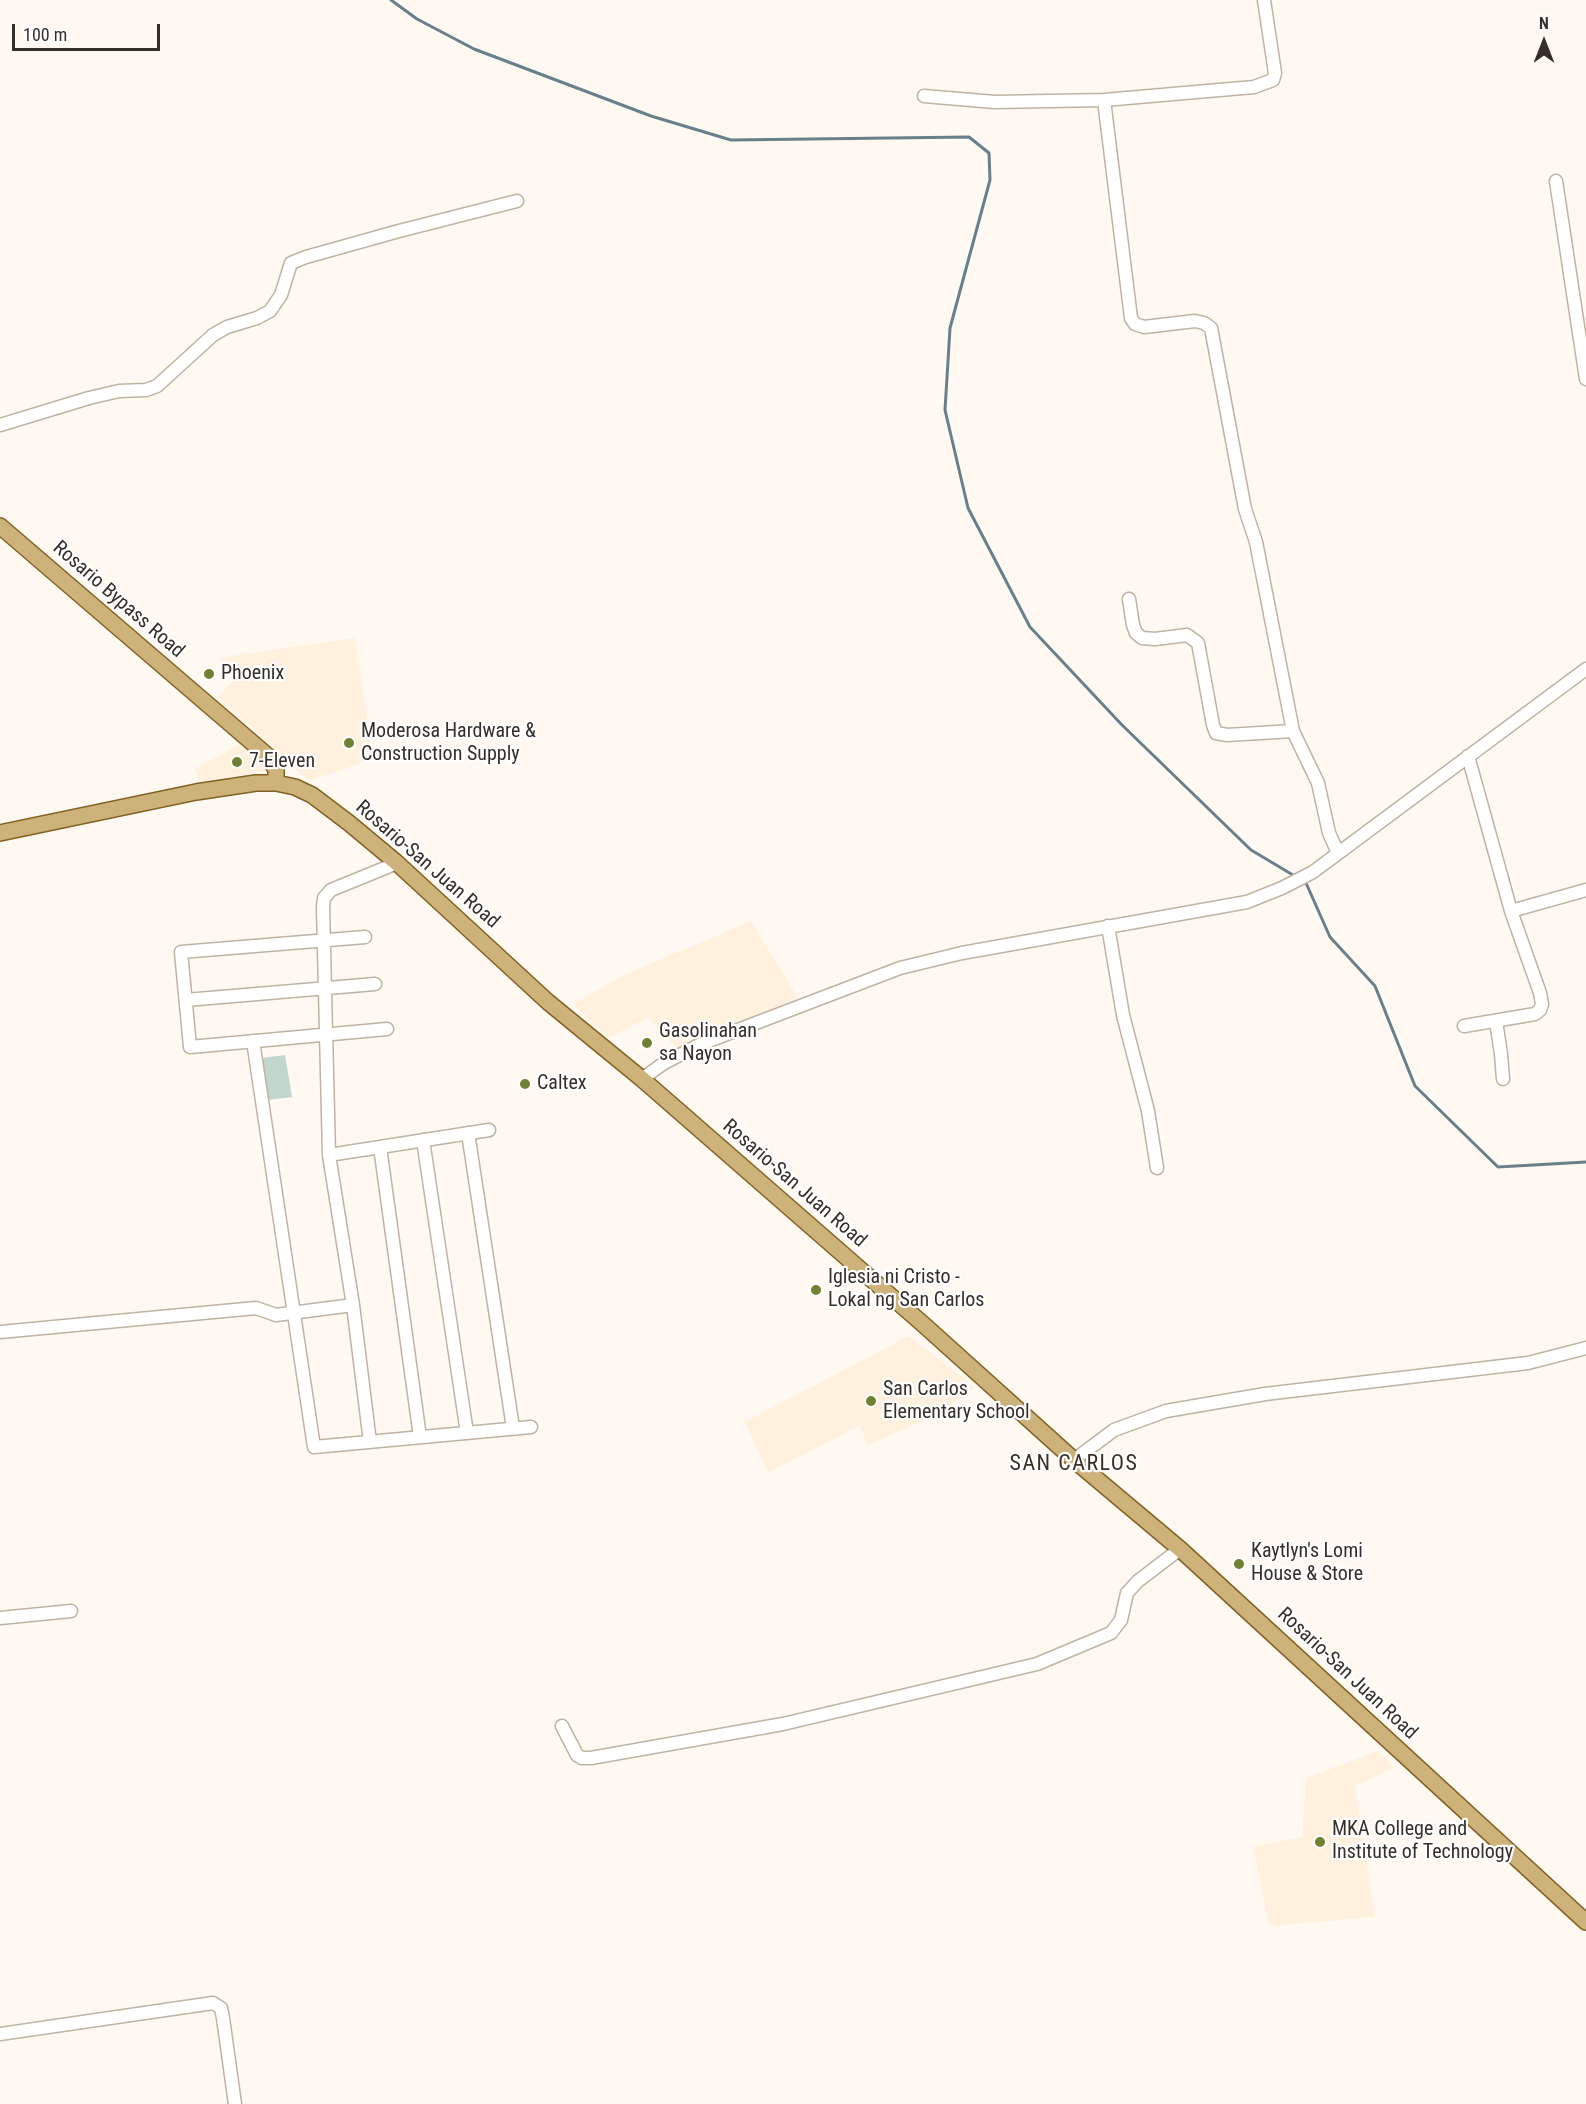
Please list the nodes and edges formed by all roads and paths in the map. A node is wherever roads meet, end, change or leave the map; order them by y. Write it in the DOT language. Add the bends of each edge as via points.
graph roads {
  1 [pos="1264,0"];
  2 [pos="924,96"];
  3 [pos="1104,100"];
  4 [pos="1556,181"];
  5 [pos="517,201"];
  6 [pos="1586,379"];
  7 [pos="0,425"];
  8 [pos="0,526"];
  9 [pos="1129,600"];
  10 [pos="1586,669"];
  11 [pos="1293,731"];
  12 [pos="1468,756"];
  13 [pos="276,783"];
  14 [pos="0,833"];
  15 [pos="1338,853"];
  16 [pos="397,864"];
  17 [pos="1586,890"];
  18 [pos="1510,911"];
  19 [pos="1108,926"];
  20 [pos="365,937"];
  21 [pos="324,940"];
  22 [pos="375,984"];
  23 [pos="325,988"];
  24 [pos="186,1000"];
  25 [pos="1496,1021"];
  26 [pos="1464,1026"];
  27 [pos="387,1029"];
  28 [pos="326,1035"];
  29 [pos="253,1041"];
  30 [pos="642,1079"];
  31 [pos="1503,1079"];
  32 [pos="489,1130"];
  33 [pos="468,1133"];
  34 [pos="423,1140"];
  35 [pos="380,1147"];
  36 [pos="329,1155"];
  37 [pos="1157,1168"];
  38 [pos="353,1305"];
  39 [pos="294,1313"];
  40 [pos="0,1332"];
  41 [pos="1586,1348"];
  42 [pos="531,1426"];
  43 [pos="513,1428"];
  44 [pos="467,1432"];
  45 [pos="420,1437"];
  46 [pos="370,1442"];
  47 [pos="1074,1460"];
  48 [pos="1180,1549"];
  49 [pos="71,1611"];
  50 [pos="0,1618"];
  51 [pos="562,1726"];
  52 [pos="1586,1922"];
  53 [pos="0,2034"];
  54 [pos="235,2104"];
  1 -- 3 [label="street" via="1275,62 1273,80 1254,87"];
  2 -- 3 [label="street" via="995,102"];
  3 -- 11 [label="street" via="1131,318 1144,327 1204,322 1214,338 1245,509 1256,542"];
  4 -- 6 [label="street"];
  5 -- 7 [label="street" via="291,263 281,295 270,311 213,335 157,386 88,398"];
  8 -- 13 [label="main road, Rosario Bypass Road" via="269,757 276,770"];
  9 -- 11 [label="street" via="1133,626 1142,638 1187,635 1198,644 1216,733"];
  10 -- 12 [label="street"];
  11 -- 15 [label="street" via="1316,775 1329,833"];
  12 -- 15 [label="street"];
  12 -- 18 [label="street"];
  13 -- 14 [label="main road, Rosario-San Juan Road" via="196,792"];
  13 -- 16 [label="main road, Rosario-San Juan Road" via="312,795"];
  15 -- 19 [label="street" via="1312,872 1247,902"];
  16 -- 21 [label="street" via="331,890 324,898"];
  16 -- 30 [label="main road, Rosario-San Juan Road" via="548,1002"];
  17 -- 18 [label="street"];
  18 -- 25 [label="street" via="1542,1004 1535,1014"];
  19 -- 30 [label="street" via="962,953 900,969 702,1044"];
  19 -- 37 [label="street"];
  20 -- 21 [label="street"];
  21 -- 23 [label="street"];
  21 -- 24 [label="street" via="181,952"];
  22 -- 23 [label="street"];
  23 -- 24 [label="street"];
  23 -- 28 [label="street"];
  24 -- 29 [label="street" via="190,1047"];
  25 -- 26 [label="street"];
  25 -- 31 [label="street"];
  27 -- 28 [label="street"];
  28 -- 29 [label="street"];
  28 -- 36 [label="street"];
  29 -- 39 [label="street"];
  30 -- 47 [label="main road, Rosario-San Juan Road"];
  32 -- 33 [label="street"];
  33 -- 34 [label="street"];
  33 -- 43 [label="street"];
  34 -- 35 [label="street"];
  34 -- 44 [label="street"];
  35 -- 36 [label="street"];
  35 -- 45 [label="street"];
  36 -- 38 [label="street"];
  38 -- 39 [label="street"];
  38 -- 46 [label="street"];
  39 -- 40 [label="street" via="276,1316 256,1308"];
  39 -- 46 [label="street" via="314,1447"];
  41 -- 47 [label="street" via="1528,1363 1265,1394 1166,1412 1114,1430"];
  42 -- 43 [label="street"];
  43 -- 44 [label="street"];
  44 -- 45 [label="street"];
  45 -- 46 [label="street"];
  47 -- 48 [label="main road, Rosario-San Juan Road"];
  48 -- 51 [label="street" via="1127,1593 1121,1620 1110,1633 1037,1664 783,1724 591,1758 577,1755"];
  48 -- 52 [label="main road, Rosario-San Juan Road"];
  49 -- 50 [label="street"];
  53 -- 54 [label="street" via="213,2003 221,2008"];
}
